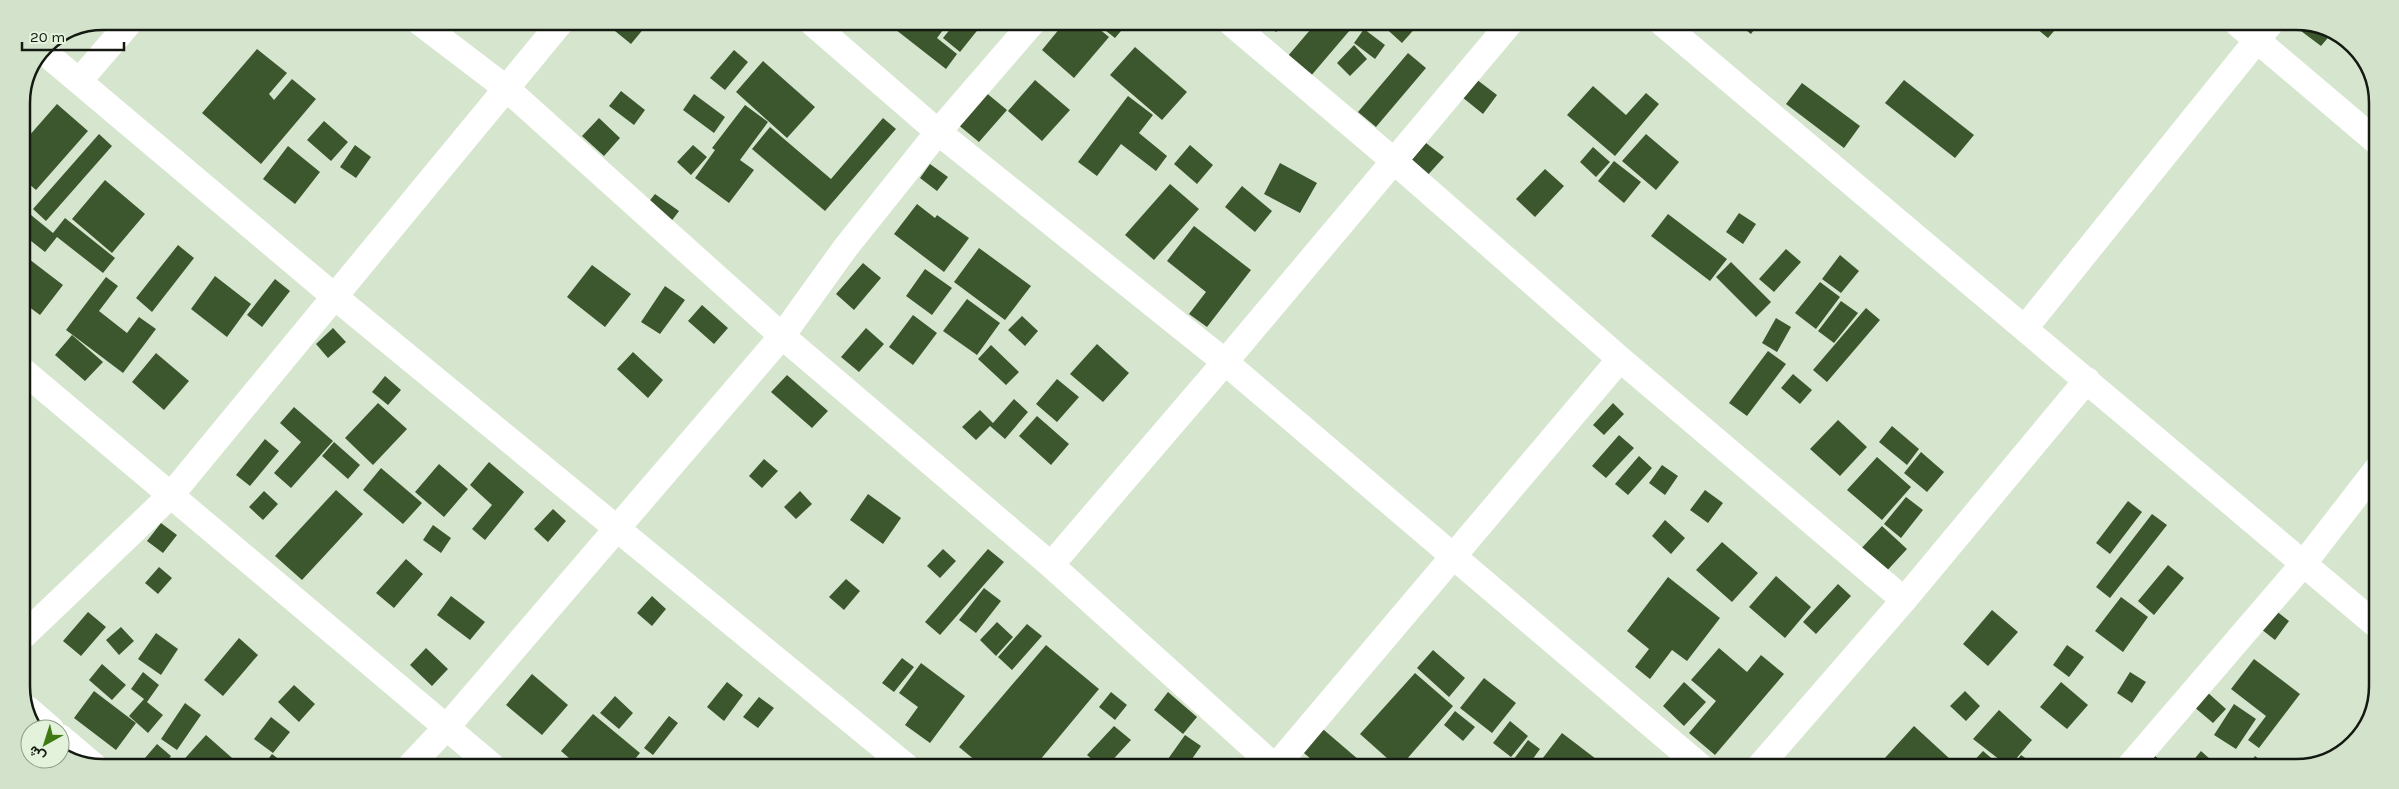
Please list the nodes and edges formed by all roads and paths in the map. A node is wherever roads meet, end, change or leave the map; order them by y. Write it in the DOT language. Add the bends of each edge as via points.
graph roads {
  1 [pos="123,30"];
  2 [pos="430,30"];
  3 [pos="554,30"];
  4 [pos="820,30"];
  5 [pos="1026,30"];
  6 [pos="1239,30"];
  7 [pos="1504,30"];
  8 [pos="1670,30"];
  9 [pos="2254,30"];
  10 [pos="2256,30"];
  11 [pos="48,55"];
  12 [pos="79,81"];
  13 [pos="507,89"];
  14 [pos="938,132"];
  15 [pos="2369,135"];
  16 [pos="1394,161"];
  17 [pos="335,297"];
  18 [pos="2025,328"];
  19 [pos="782,336"];
  20 [pos="1620,359"];
  21 [pos="1225,362"];
  22 [pos="30,377"];
  23 [pos="2087,380"];
  24 [pos="2369,479"];
  25 [pos="171,495"];
  26 [pos="616,528"];
  27 [pos="1453,557"];
  28 [pos="2304,563"];
  29 [pos="1050,565"];
  30 [pos="1904,600"];
  31 [pos="2369,619"];
  32 [pos="30,629"];
  33 [pos="446,729"];
  34 [pos="70,745"];
  35 [pos="83,757"];
  36 [pos="418,759"];
  37 [pos="484,759"];
  38 [pos="892,759"];
  39 [pos="1267,759"];
  40 [pos="1281,759"];
  41 [pos="1691,759"];
  42 [pos="1766,759"];
  43 [pos="2136,759"];
  1 -- 12 [label="street"];
  2 -- 13 [label="street"];
  3 -- 13 [label="street"];
  4 -- 14 [label="street"];
  5 -- 14 [label="street"];
  6 -- 16 [label="street"];
  7 -- 16 [label="street"];
  8 -- 18 [label="street"];
  9 -- 18 [label="street"];
  10 -- 15 [label="street"];
  11 -- 12 [label="street"];
  12 -- 17 [label="street"];
  13 -- 17 [label="street"];
  13 -- 19 [label="street"];
  14 -- 19 [label="street" via="846,247"];
  14 -- 21 [label="street"];
  16 -- 20 [label="street"];
  16 -- 21 [label="street"];
  17 -- 25 [label="street"];
  17 -- 26 [label="street"];
  18 -- 23 [label="street"];
  19 -- 26 [label="street"];
  19 -- 29 [label="street"];
  20 -- 27 [label="street"];
  20 -- 30 [label="street"];
  21 -- 27 [label="street"];
  21 -- 29 [label="street"];
  22 -- 25 [label="street"];
  23 -- 28 [label="street"];
  23 -- 30 [label="street"];
  24 -- 28 [label="street"];
  25 -- 32 [label="street"];
  25 -- 33 [label="street"];
  26 -- 33 [label="street"];
  26 -- 38 [label="street"];
  27 -- 40 [label="street"];
  27 -- 41 [label="street"];
  28 -- 31 [label="street"];
  28 -- 43 [label="street"];
  29 -- 39 [label="street"];
  30 -- 42 [label="street"];
  33 -- 36 [label="street"];
  33 -- 37 [label="street"];
  34 -- 35 [label="street"];
}
